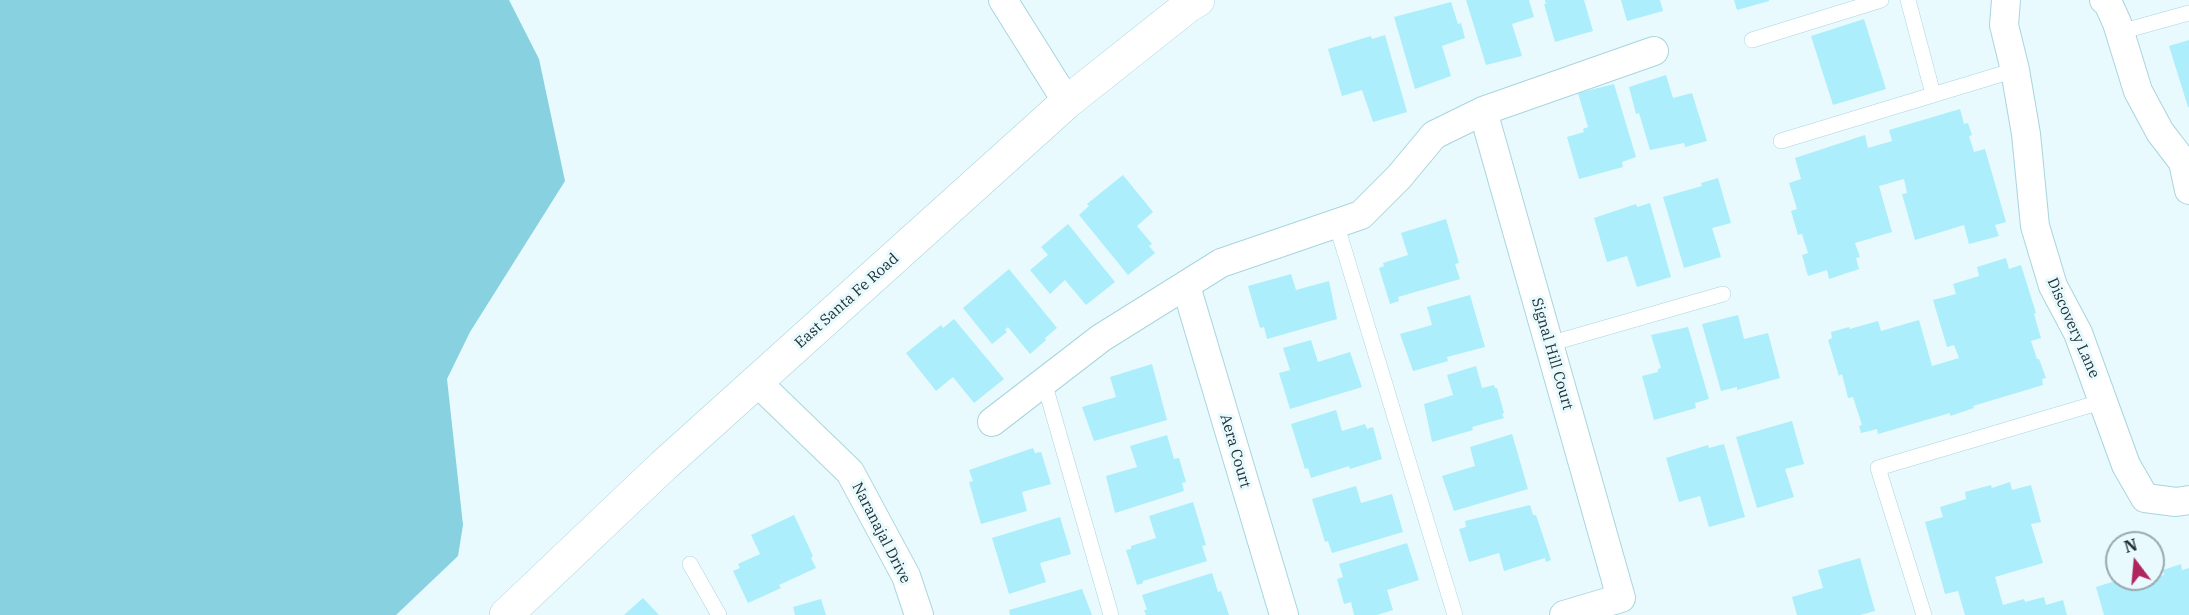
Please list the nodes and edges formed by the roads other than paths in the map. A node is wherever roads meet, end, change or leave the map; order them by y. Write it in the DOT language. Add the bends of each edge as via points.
graph roads {
  1 [pos="1003,0"];
  2 [pos="1198,0"];
  3 [pos="1881,0"];
  4 [pos="1908,0"];
  5 [pos="2006,0"];
  6 [pos="2104,0"];
  7 [pos="2189,13"];
  8 [pos="2120,32"];
  9 [pos="1752,40"];
  10 [pos="1654,51"];
  11 [pos="2015,70"];
  12 [pos="1933,94"];
  13 [pos="1067,102"];
  14 [pos="1483,111"];
  15 [pos="1781,141"];
  16 [pos="2189,190"];
  17 [pos="1336,223"];
  18 [pos="1186,286"];
  19 [pos="1723,294"];
  20 [pos="1549,344"];
  21 [pos="757,382"];
  22 [pos="1044,382"];
  23 [pos="2104,401"];
  24 [pos="992,422"];
  25 [pos="2189,500"];
  26 [pos="690,564"];
  27 [pos="506,615"];
  28 [pos="719,615"];
  29 [pos="919,615"];
  30 [pos="1111,615"];
  31 [pos="1284,615"];
  32 [pos="1455,615"];
  33 [pos="1564,615"];
  34 [pos="1924,615"];
  1 -- 13 [label="street"];
  2 -- 13 [label="street, East Santa Fe Road"];
  3 -- 9 [label="lane"];
  4 -- 12 [label="lane"];
  5 -- 11 [label="street, Discovery Lane" via="2004,25"];
  6 -- 8 [label="street"];
  7 -- 8 [label="lane"];
  8 -- 16 [label="street" via="2138,91 2160,132 2183,162"];
  10 -- 14 [label="street"];
  11 -- 12 [label="lane"];
  11 -- 23 [label="street, Discovery Lane" via="2035,226 2053,286 2078,333"];
  12 -- 15 [label="lane"];
  13 -- 21 [label="street, East Santa Fe Road"];
  14 -- 17 [label="street" via="1434,135 1360,215"];
  14 -- 20 [label="street, Signal Hill Court"];
  17 -- 18 [label="street" via="1221,264"];
  17 -- 32 [label="lane"];
  18 -- 22 [label="street" via="1101,338"];
  18 -- 31 [label="street, Aera Court"];
  19 -- 20 [label="lane"];
  20 -- 33 [label="street, Signal Hill Court" via="1621,598"];
  21 -- 27 [label="street, East Santa Fe Road"];
  21 -- 29 [label="street, Naranajal Drive" via="850,472 906,576"];
  22 -- 24 [label="street"];
  22 -- 30 [label="lane"];
  23 -- 25 [label="street, Discovery Lane" via="2126,465 2145,498"];
  23 -- 34 [label="lane" via="1878,468"];
  26 -- 28 [label="lane"];
}
